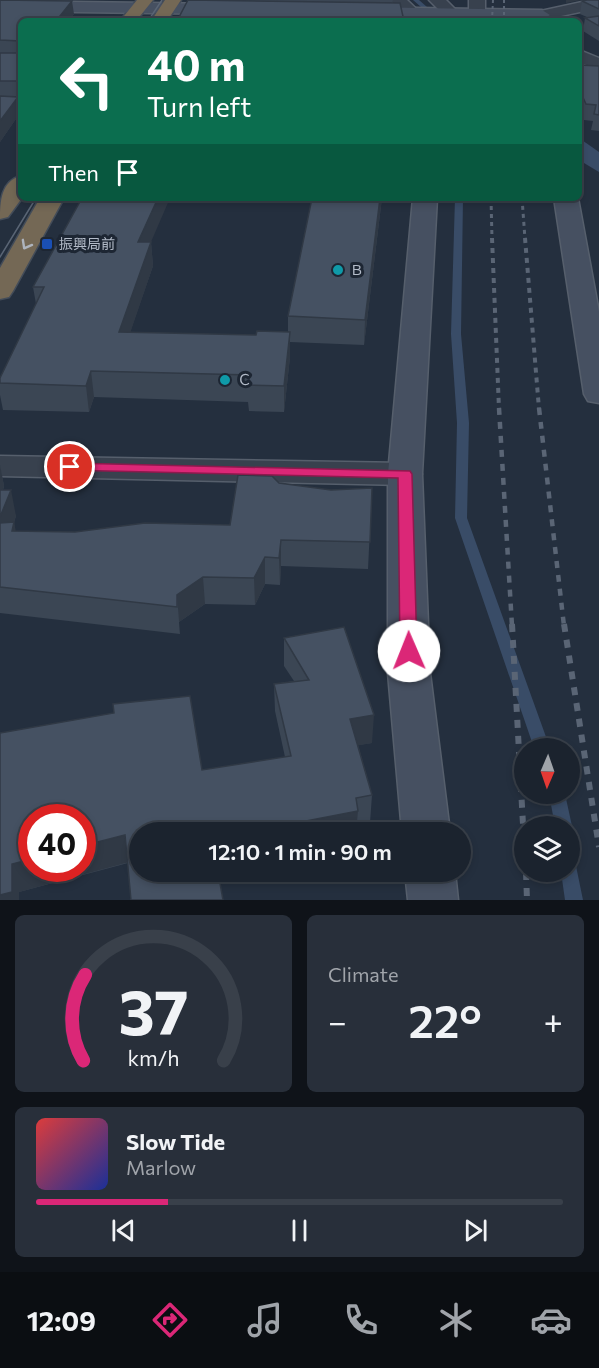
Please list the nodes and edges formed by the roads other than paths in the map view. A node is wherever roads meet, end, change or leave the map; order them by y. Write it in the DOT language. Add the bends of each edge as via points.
graph roads {
  1 [pos="398,0"];
  2 [pos="599,3"];
  3 [pos="143,4"];
  4 [pos="0,6"];
  5 [pos="477,7"];
  6 [pos="444,9"];
  7 [pos="166,10"];
  8 [pos="237,10"];
  9 [pos="342,12"];
  10 [pos="541,12"];
  11 [pos="417,16"];
  12 [pos="131,18"];
  13 [pos="599,18"];
  14 [pos="582,56"];
  15 [pos="599,65"];
  16 [pos="18,187"];
  17 [pos="50,201"];
  18 [pos="425,201"];
  19 [pos="567,201"];
  20 [pos="0,212"];
  21 [pos="0,291"];
  22 [pos="593,317"];
  23 [pos="599,394"];
  24 [pos="0,466"];
  25 [pos="405,474"];
  26 [pos="425,822"];
  27 [pos="431,882"];
  28 [pos="433,900"];
  1 -- 11 [label="street"];
  2 -- 10 [label="street"];
  3 -- 4 [label="street"];
  3 -- 7 [label="street"];
  3 -- 12 [label="highway"];
  5 -- 6 [label="street"];
  5 -- 10 [label="street"];
  6 -- 11 [label="street"];
  7 -- 8 [label="street"];
  9 -- 11 [label="street"];
  10 -- 13 [label="street"];
  14 -- 15 [label="street"];
  16 -- 20 [label="highway"];
  17 -- 21 [label="highway, one-way"];
  18 -- 25 [label="street"];
  19 -- 22 [label="street"];
  22 -- 23 [label="street"];
  24 -- 25 [label="street"];
  25 -- 26 [label="street" via="409,673"];
  27 -- 28 [label="street"];
}
